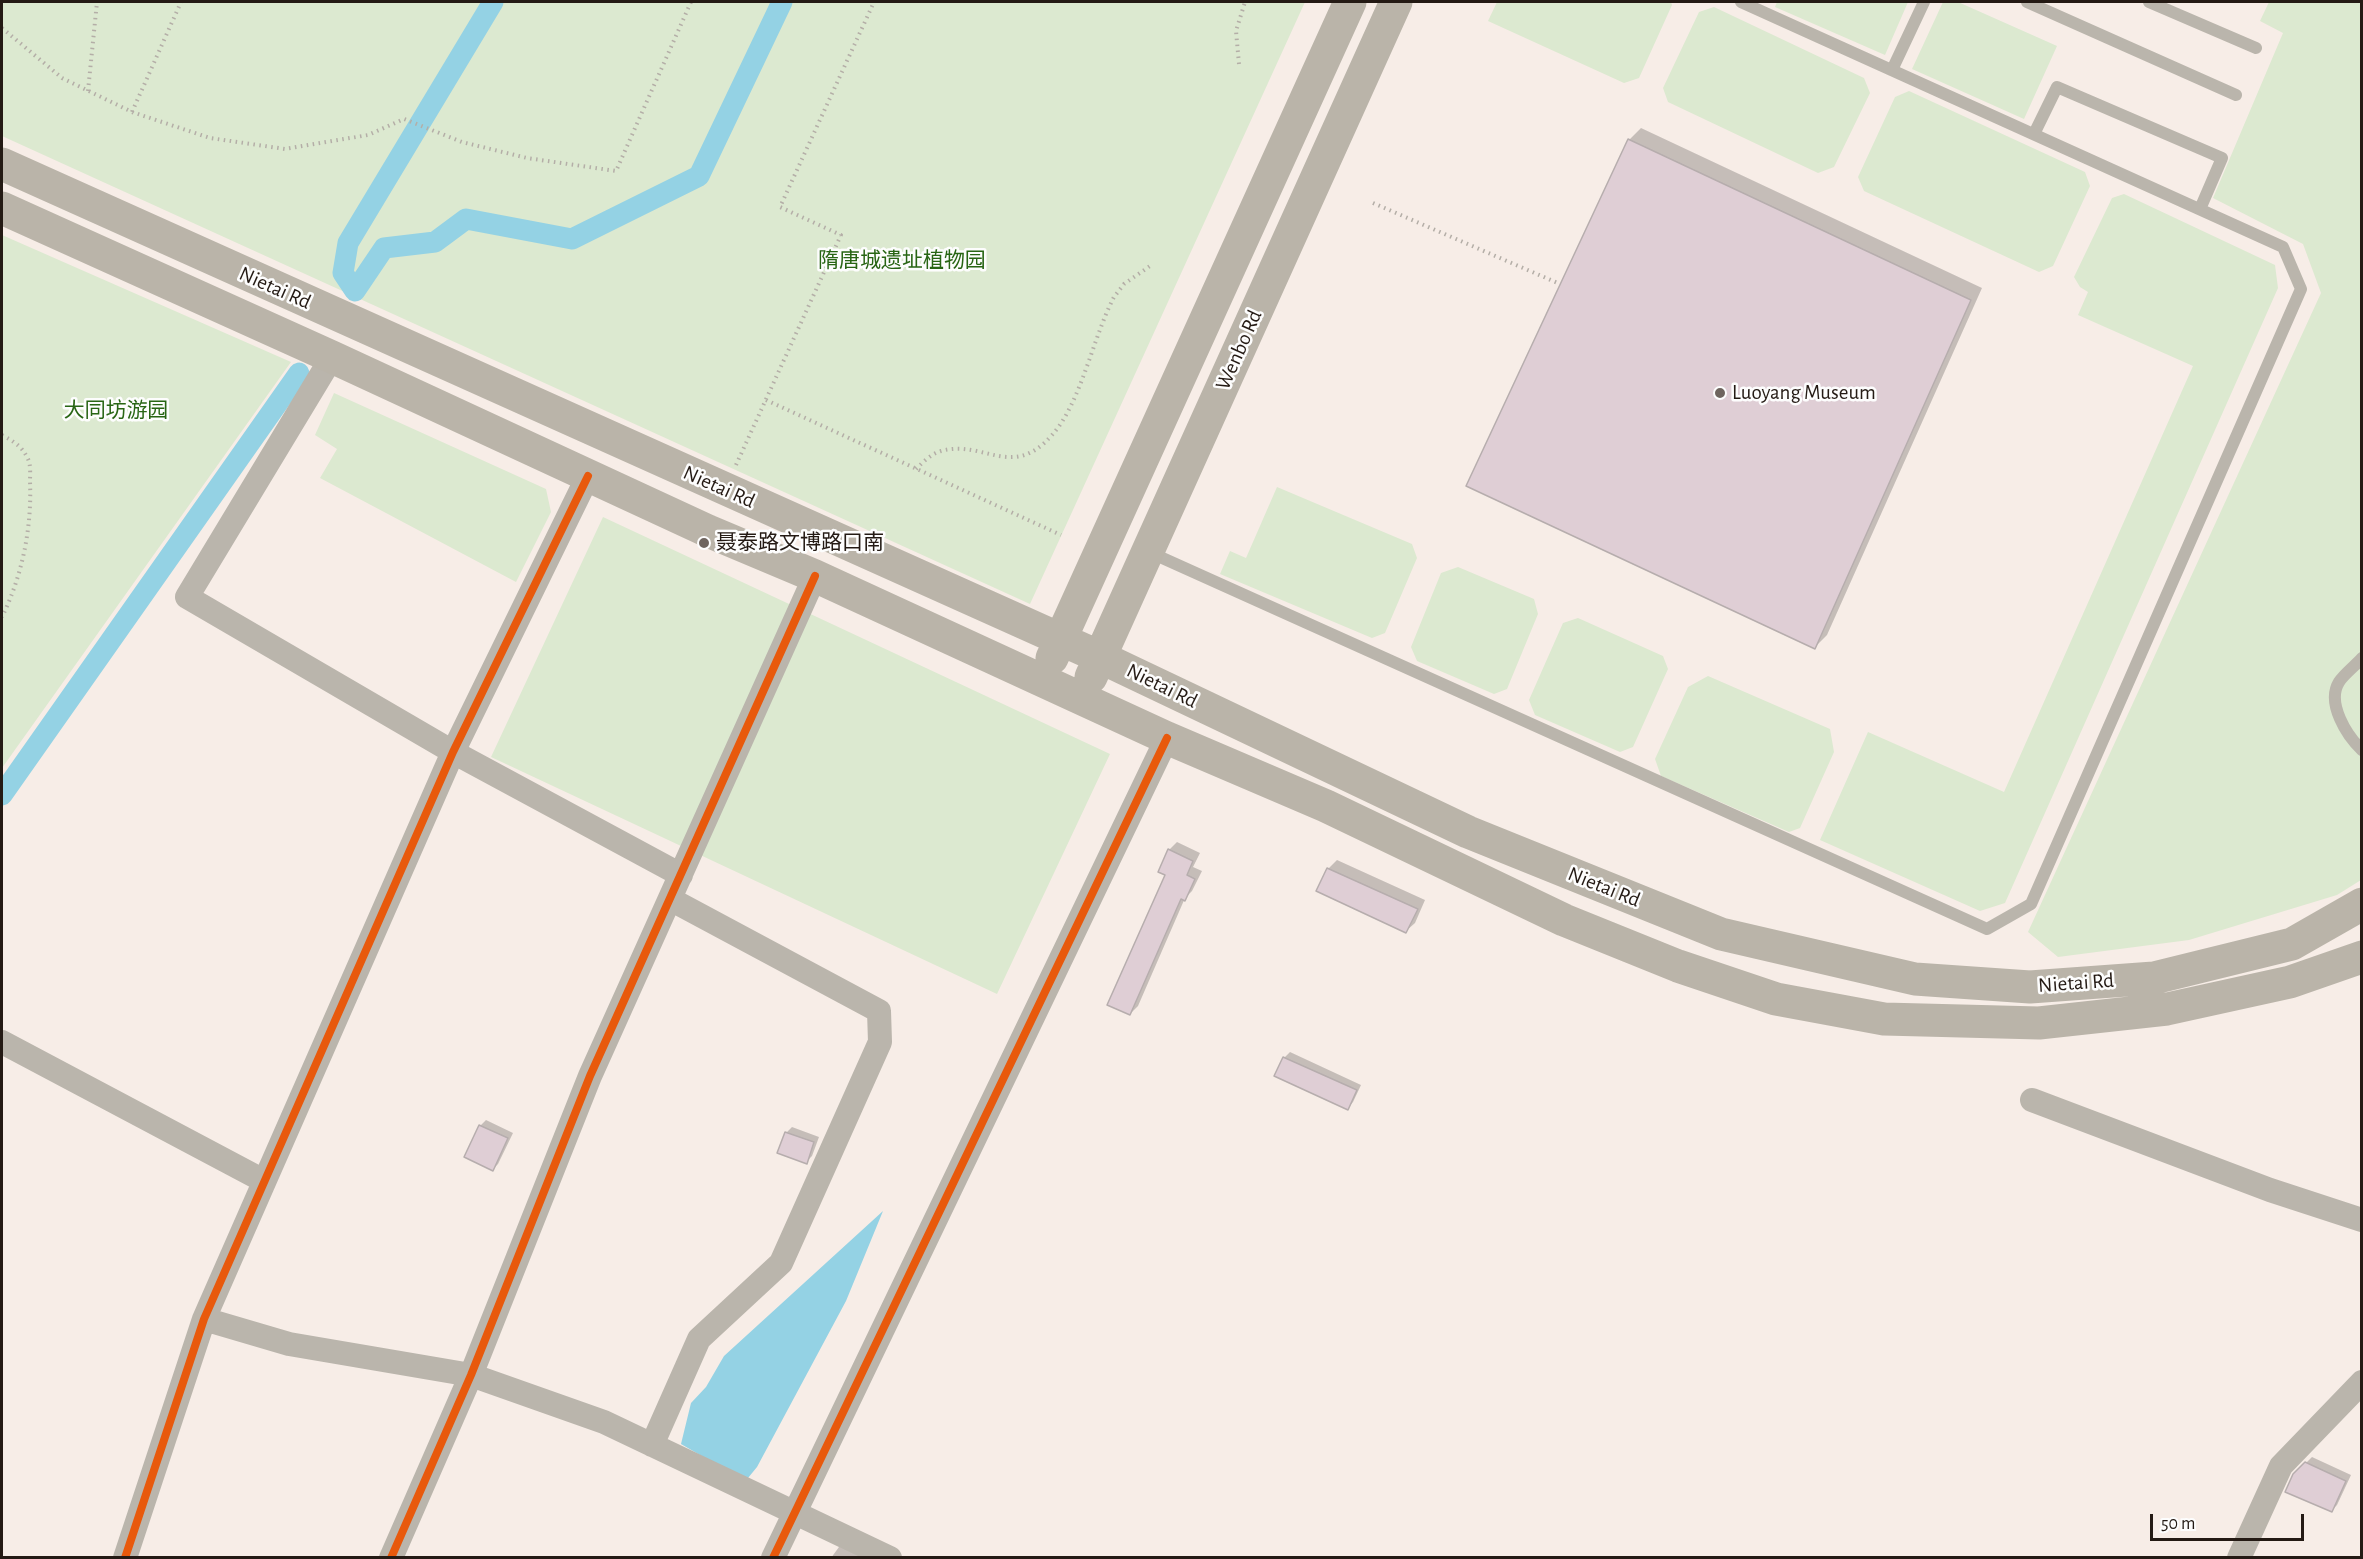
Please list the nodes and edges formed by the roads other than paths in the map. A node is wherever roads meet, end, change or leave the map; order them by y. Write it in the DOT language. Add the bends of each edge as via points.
graph roads {
  1 [pos="1350,2"];
  2 [pos="1396,2"];
  3 [pos="1741,2"];
  4 [pos="1924,2"];
  5 [pos="2027,2"];
  6 [pos="2149,2"];
  7 [pos="1757,5"];
  8 [pos="2175,7"];
  9 [pos="2256,48"];
  10 [pos="1892,70"];
  11 [pos="2236,95"];
  12 [pos="2034,134"];
  13 [pos="2,164"];
  14 [pos="2,208"];
  15 [pos="2200,209"];
  16 [pos="332,357"];
  17 [pos="588,476"];
  18 [pos="1148,552"];
  19 [pos="815,576"];
  20 [pos="1061,639"];
  21 [pos="1100,657"];
  22 [pos="2361,658"];
  23 [pos="1042,680"];
  24 [pos="1081,698"];
  25 [pos="1167,738"];
  26 [pos="2361,750"];
  27 [pos="453,752"];
  28 [pos="681,875"];
  29 [pos="670,899"];
  30 [pos="2361,904"];
  31 [pos="2361,957"];
  32 [pos="2,1042"];
  33 [pos="2032,1100"];
  34 [pos="264,1181"];
  35 [pos="2361,1220"];
  36 [pos="204,1319"];
  37 [pos="471,1374"];
  38 [pos="2361,1382"];
  39 [pos="652,1445"];
  40 [pos="795,1512"];
  41 [pos="125,1557"];
  42 [pos="391,1557"];
  43 [pos="773,1557"];
  44 [pos="890,1557"];
  45 [pos="2239,1557"];
  1 -- 20 [label="main road, Wenbo Rd"];
  2 -- 18 [label="main road, Wenbo Rd"];
  3 -- 7 [label="lane"];
  4 -- 10 [label="lane"];
  5 -- 11 [label="lane"];
  6 -- 8 [label="lane"];
  7 -- 10 [label="lane"];
  8 -- 9 [label="lane"];
  10 -- 12 [label="lane"];
  12 -- 15 [label="lane"];
  12 -- 15 [label="lane" via="2057,87 2222,158"];
  13 -- 20 [label="main road, Nietai Rd"];
  14 -- 16 [label="main road, Nietai Rd"];
  15 -- 18 [label="lane" via="2283,247 2301,289 2031,904 1987,929"];
  16 -- 17 [label="main road, Nietai Rd"];
  16 -- 27 [label="street" via="187,597"];
  17 -- 19 [label="main road, Nietai Rd"];
  17 -- 27 [label="street"];
  18 -- 21 [label="main road, Wenbo Rd"];
  19 -- 23 [label="main road, Nietai Rd"];
  19 -- 28 [label="street"];
  20 -- 21 [label="main road, Nietai Rd"];
  20 -- 23 [label="main road, Wenbo Rd"];
  21 -- 24 [label="main road, Wenbo Rd"];
  21 -- 30 [label="main road, Nietai Rd" via="1468,832 1721,934 1915,980 2030,987 2154,978 2292,944"];
  22 -- 26 [label="lane" via="2338,683 2335,699 2339,715"];
  23 -- 24 [label="main road, Nietai Rd"];
  24 -- 25 [label="main road, Nietai Rd"];
  25 -- 31 [label="main road, Nietai Rd" via="1326,806 1564,920 1678,966 1776,999 1884,1019 2038,1023 2167,1010 2290,982"];
  25 -- 40 [label="street"];
  27 -- 28 [label="street"];
  27 -- 34 [label="street"];
  28 -- 29 [label="street"];
  29 -- 37 [label="street" via="590,1076"];
  29 -- 39 [label="street" via="879,1011 880,1042 781,1263 699,1339"];
  32 -- 34 [label="street"];
  33 -- 35 [label="street"];
  34 -- 36 [label="street"];
  36 -- 37 [label="street" via="289,1344"];
  36 -- 41 [label="street"];
  37 -- 39 [label="street" via="604,1422"];
  37 -- 42 [label="street"];
  38 -- 45 [label="street" via="2281,1466"];
  39 -- 40 [label="street"];
  40 -- 43 [label="street"];
  40 -- 44 [label="street"];
}
